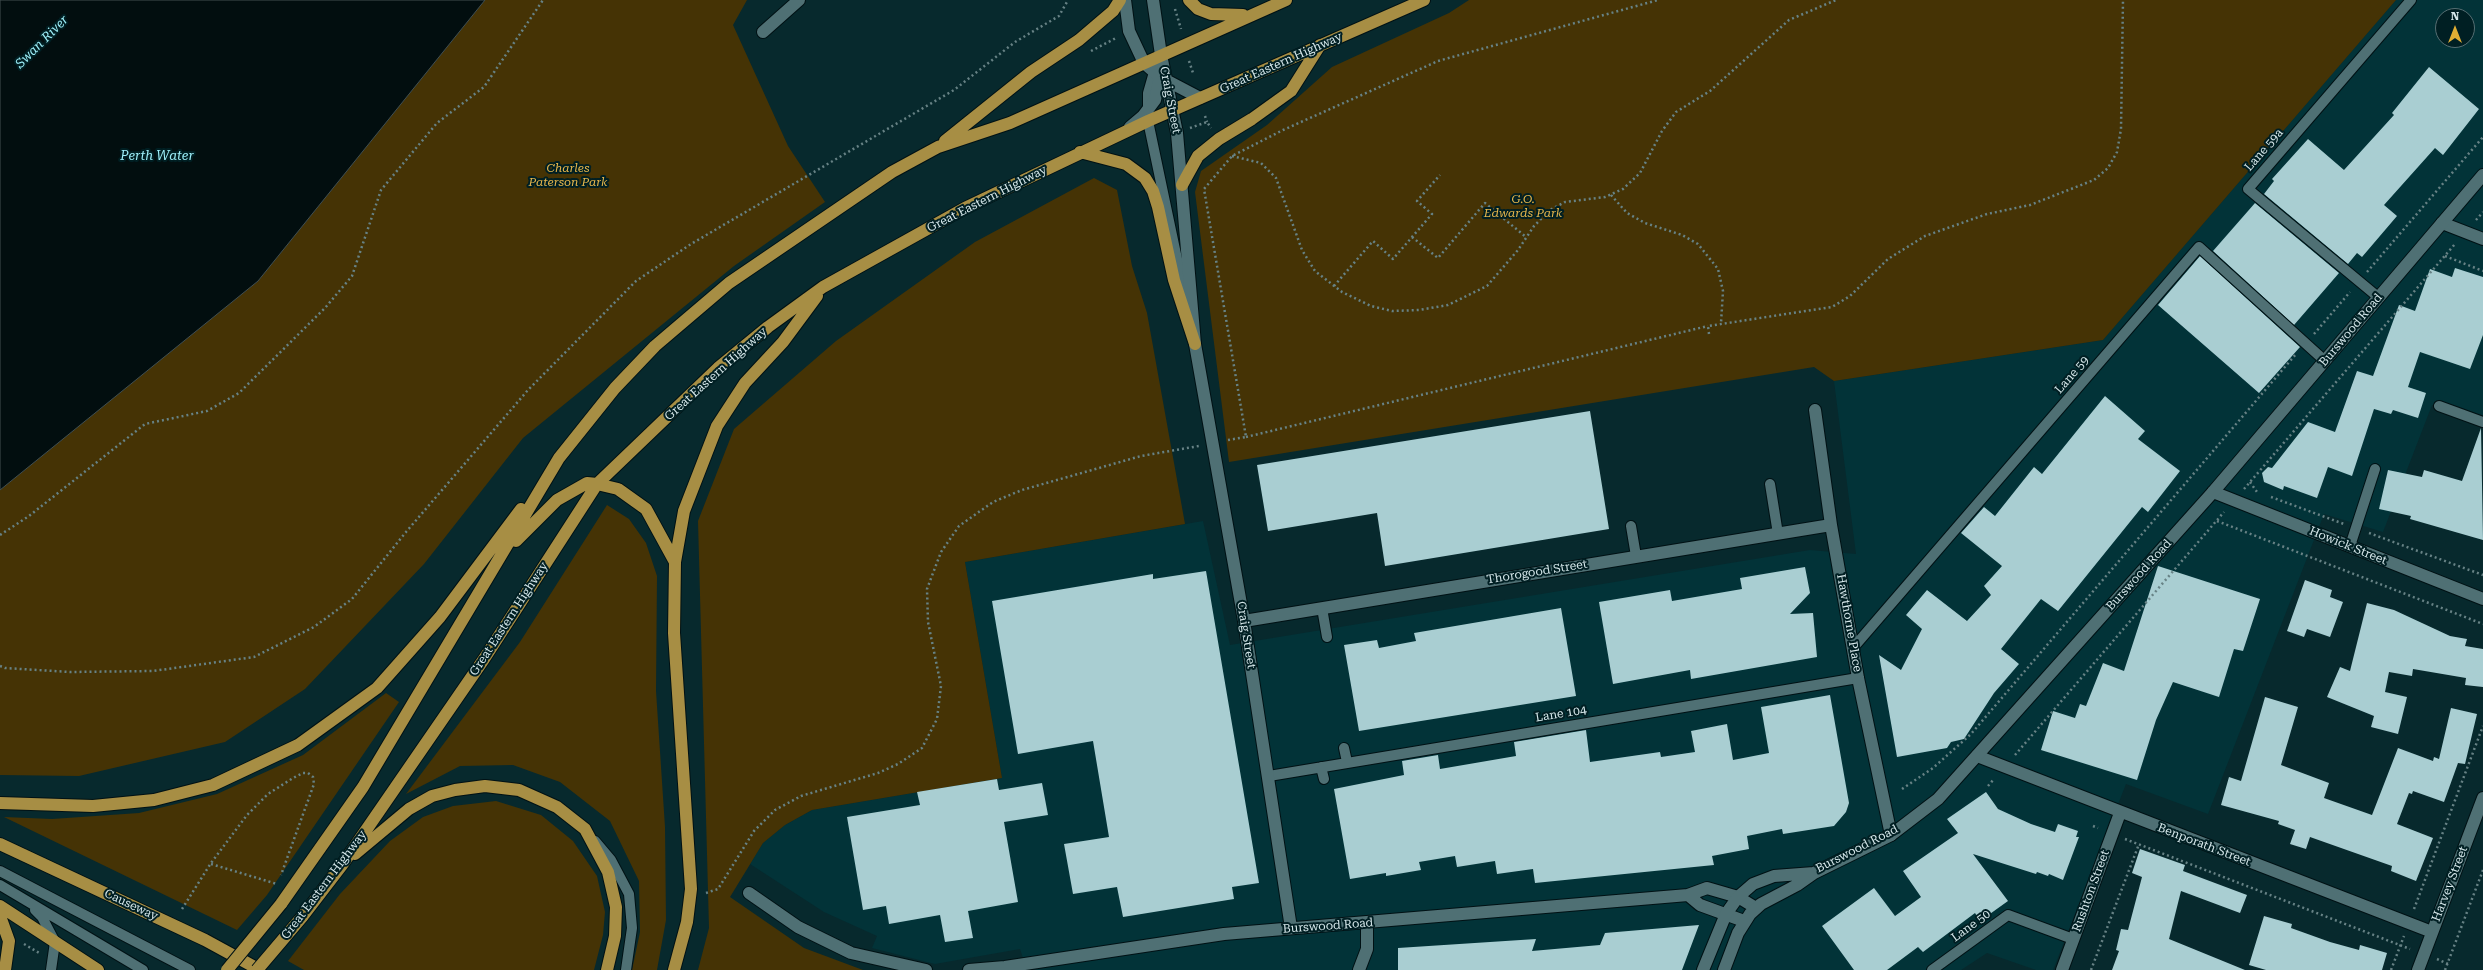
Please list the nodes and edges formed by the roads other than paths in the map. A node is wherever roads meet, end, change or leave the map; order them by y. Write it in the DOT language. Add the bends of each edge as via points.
graph roads {
  1 [pos="799,0"];
  2 [pos="1120,0"];
  3 [pos="1125,0"];
  4 [pos="1153,0"];
  5 [pos="1189,0"];
  6 [pos="1286,0"];
  7 [pos="1424,0"];
  8 [pos="2411,0"];
  9 [pos="1253,14"];
  10 [pos="763,32"];
  11 [pos="1320,45"];
  12 [pos="1161,55"];
  13 [pos="1144,63"];
  14 [pos="1160,76"];
  15 [pos="1200,98"];
  16 [pos="1172,110"];
  17 [pos="1148,116"];
  18 [pos="938,147"];
  19 [pos="1080,152"];
  20 [pos="2483,175"];
  21 [pos="1182,184"];
  22 [pos="2442,223"];
  23 [pos="2483,239"];
  24 [pos="823,287"];
  25 [pos="2378,297"];
  26 [pos="1195,344"];
  27 [pos="2325,361"];
  28 [pos="2439,406"];
  29 [pos="1815,410"];
  30 [pos="2483,422"];
  31 [pos="559,458"];
  32 [pos="2375,469"];
  33 [pos="597,484"];
  34 [pos="1770,484"];
  35 [pos="2213,492"];
  36 [pos="1831,525"];
  37 [pos="1631,526"];
  38 [pos="1778,534"];
  39 [pos="2350,546"];
  40 [pos="503,554"];
  41 [pos="1636,556"];
  42 [pos="675,562"];
  43 [pos="2483,599"];
  44 [pos="1322,608"];
  45 [pos="1244,621"];
  46 [pos="1327,636"];
  47 [pos="1853,648"];
  48 [pos="1858,678"];
  49 [pos="1344,748"];
  50 [pos="1977,756"];
  51 [pos="1347,762"];
  52 [pos="1322,767"];
  53 [pos="1269,776"];
  54 [pos="1324,779"];
  55 [pos="2483,798"];
  56 [pos="0,803"];
  57 [pos="2120,813"];
  58 [pos="585,829"];
  59 [pos="1891,835"];
  60 [pos="0,844"];
  61 [pos="342,865"];
  62 [pos="0,871"];
  63 [pos="1814,873"];
  64 [pos="0,885"];
  65 [pos="749,893"];
  66 [pos="1688,895"];
  67 [pos="1738,897"];
  68 [pos="30,904"];
  69 [pos="0,906"];
  70 [pos="1756,908"];
  71 [pos="1726,914"];
  72 [pos="0,916"];
  73 [pos="1744,921"];
  74 [pos="1367,923"];
  75 [pos="1291,928"];
  76 [pos="2432,932"];
  77 [pos="2073,939"];
  78 [pos="55,942"];
  79 [pos="53,965"];
  80 [pos="1005,969"];
  81 [pos="5,970"];
  82 [pos="98,970"];
  83 [pos="143,970"];
  84 [pos="190,970"];
  85 [pos="227,970"];
  86 [pos="258,970"];
  87 [pos="607,970"];
  88 [pos="626,970"];
  89 [pos="674,970"];
  90 [pos="926,970"];
  91 [pos="969,970"];
  92 [pos="1359,970"];
  93 [pos="1703,970"];
  94 [pos="1724,970"];
  95 [pos="1932,970"];
  96 [pos="2062,970"];
  97 [pos="2418,970"];
  1 -- 10 [label="street"];
  2 -- 18 [label="highway" via="1113,11 1079,40 1031,72"];
  3 -- 13 [label="street" via="1129,31"];
  4 -- 12 [label="street, Craig Street"];
  5 -- 9 [label="highway" via="1198,9 1211,14 1231,17"];
  6 -- 9 [label="highway, Great Eastern Highway"];
  7 -- 11 [label="highway, Great Eastern Highway"];
  8 -- 25 [label="lane, Lane 59a" via="2248,189"];
  9 -- 12 [label="highway, Great Eastern Highway"];
  11 -- 15 [label="highway, Great Eastern Highway"];
  11 -- 21 [label="highway" via="1291,91 1198,156"];
  12 -- 13 [label="highway, Great Eastern Highway"];
  12 -- 14 [label="street, Craig Street"];
  13 -- 14 [label="street"];
  13 -- 18 [label="highway, Great Eastern Highway" via="1010,122"];
  14 -- 15 [label="street"];
  14 -- 16 [label="street, Craig Street"];
  14 -- 17 [label="street" via="1155,100"];
  15 -- 16 [label="highway, Great Eastern Highway"];
  16 -- 17 [label="highway, Great Eastern Highway"];
  16 -- 21 [label="street, Craig Street"];
  17 -- 19 [label="highway, Great Eastern Highway" via="1123,132"];
  17 -- 26 [label="lane, Craig Street"];
  18 -- 31 [label="highway, Great Eastern Highway" via="879,181 729,283 693,312 654,346 615,388"];
  19 -- 24 [label="highway, Great Eastern Highway" via="965,208"];
  19 -- 26 [label="highway" via="1126,164 1145,178 1153,191 1174,280"];
  20 -- 22 [label="street, Burswood Road"];
  21 -- 26 [label="street, Craig Street"];
  22 -- 23 [label="street"];
  22 -- 25 [label="street, Burswood Road"];
  24 -- 33 [label="highway, Great Eastern Highway" via="718,368"];
  24 -- 42 [label="highway" via="783,342 745,383 717,426 684,511"];
  25 -- 27 [label="street, Burswood Road"];
  26 -- 45 [label="street, Craig Street"];
  27 -- 35 [label="street, Burswood Road"];
  27 -- 47 [label="lane, Lane 59" via="2199,247"];
  28 -- 30 [label="lane"];
  29 -- 36 [label="street, Hawthorne Place"];
  31 -- 40 [label="highway, Great Eastern Highway"];
  31 -- 56 [label="highway" via="464,587 408,654 377,688 298,745 213,785 154,800 93,806"];
  32 -- 39 [label="lane"];
  33 -- 40 [label="highway" via="587,484 556,500"];
  33 -- 42 [label="highway" via="618,489 646,509"];
  33 -- 61 [label="highway, Great Eastern Highway" via="484,659"];
  34 -- 38 [label="lane"];
  35 -- 39 [label="street, Howick Street"];
  35 -- 50 [label="street, Burswood Road"];
  36 -- 38 [label="street, Thorogood Street"];
  36 -- 47 [label="street, Hawthorne Place"];
  37 -- 41 [label="lane"];
  38 -- 41 [label="street, Thorogood Street"];
  39 -- 43 [label="street, Howick Street"];
  40 -- 85 [label="highway, Great Eastern Highway, bridge" via="363,787 281,904"];
  41 -- 44 [label="street, Thorogood Street"];
  42 -- 89 [label="highway" via="674,633 691,889 687,922"];
  44 -- 45 [label="street, Thorogood Street"];
  44 -- 46 [label="lane"];
  45 -- 53 [label="street, Craig Street"];
  47 -- 48 [label="street, Hawthorne Place"];
  48 -- 51 [label="lane, Lane 104"];
  48 -- 59 [label="street, Hawthorne Place"];
  49 -- 51 [label="lane"];
  50 -- 57 [label="street, Benporath Street"];
  50 -- 59 [label="street, Burswood Road" via="1938,799"];
  51 -- 52 [label="lane, Lane 104"];
  52 -- 53 [label="lane, Lane 104"];
  52 -- 54 [label="lane"];
  53 -- 75 [label="street, Craig Street"];
  55 -- 76 [label="street, Harvey Street"];
  57 -- 76 [label="street, Benporath Street"];
  57 -- 77 [label="street, Rushton Street"];
  58 -- 61 [label="highway" via="557,807 519,790 485,786 455,790 432,796 409,809"];
  58 -- 87 [label="highway" via="608,872 616,907 614,936"];
  58 -- 88 [label="lane" via="611,860 629,894 632,928"];
  59 -- 63 [label="street, Burswood Road"];
  60 -- 86 [label="highway, Causeway" via="205,940"];
  61 -- 86 [label="highway, Great Eastern Highway, bridge"];
  62 -- 84 [label="lane"];
  63 -- 67 [label="street, Burswood Road" via="1774,876 1753,884"];
  63 -- 70 [label="street"];
  64 -- 68 [label="lane"];
  65 -- 90 [label="street" via="798,927 851,953"];
  66 -- 67 [label="street, Burswood Road" via="1707,888"];
  66 -- 71 [label="street" via="1700,905"];
  66 -- 74 [label="street, Burswood Road"];
  67 -- 70 [label="street, Burswood Road"];
  67 -- 71 [label="street"];
  68 -- 78 [label="lane" via="42,917"];
  68 -- 83 [label="lane"];
  69 -- 78 [label="highway"];
  70 -- 73 [label="street"];
  71 -- 73 [label="street"];
  71 -- 93 [label="street"];
  72 -- 81 [label="highway" via="9,941"];
  73 -- 94 [label="street"];
  74 -- 75 [label="street, Burswood Road"];
  74 -- 92 [label="street" via="1367,949"];
  75 -- 80 [label="street, Burswood Road" via="1224,934"];
  76 -- 97 [label="street, Harvey Street"];
  77 -- 95 [label="lane, Lane 50" via="2008,915"];
  77 -- 96 [label="street, Rushton Street"];
  78 -- 79 [label="lane"];
  78 -- 82 [label="highway"];
  80 -- 91 [label="street, Burswood Road"];
}
